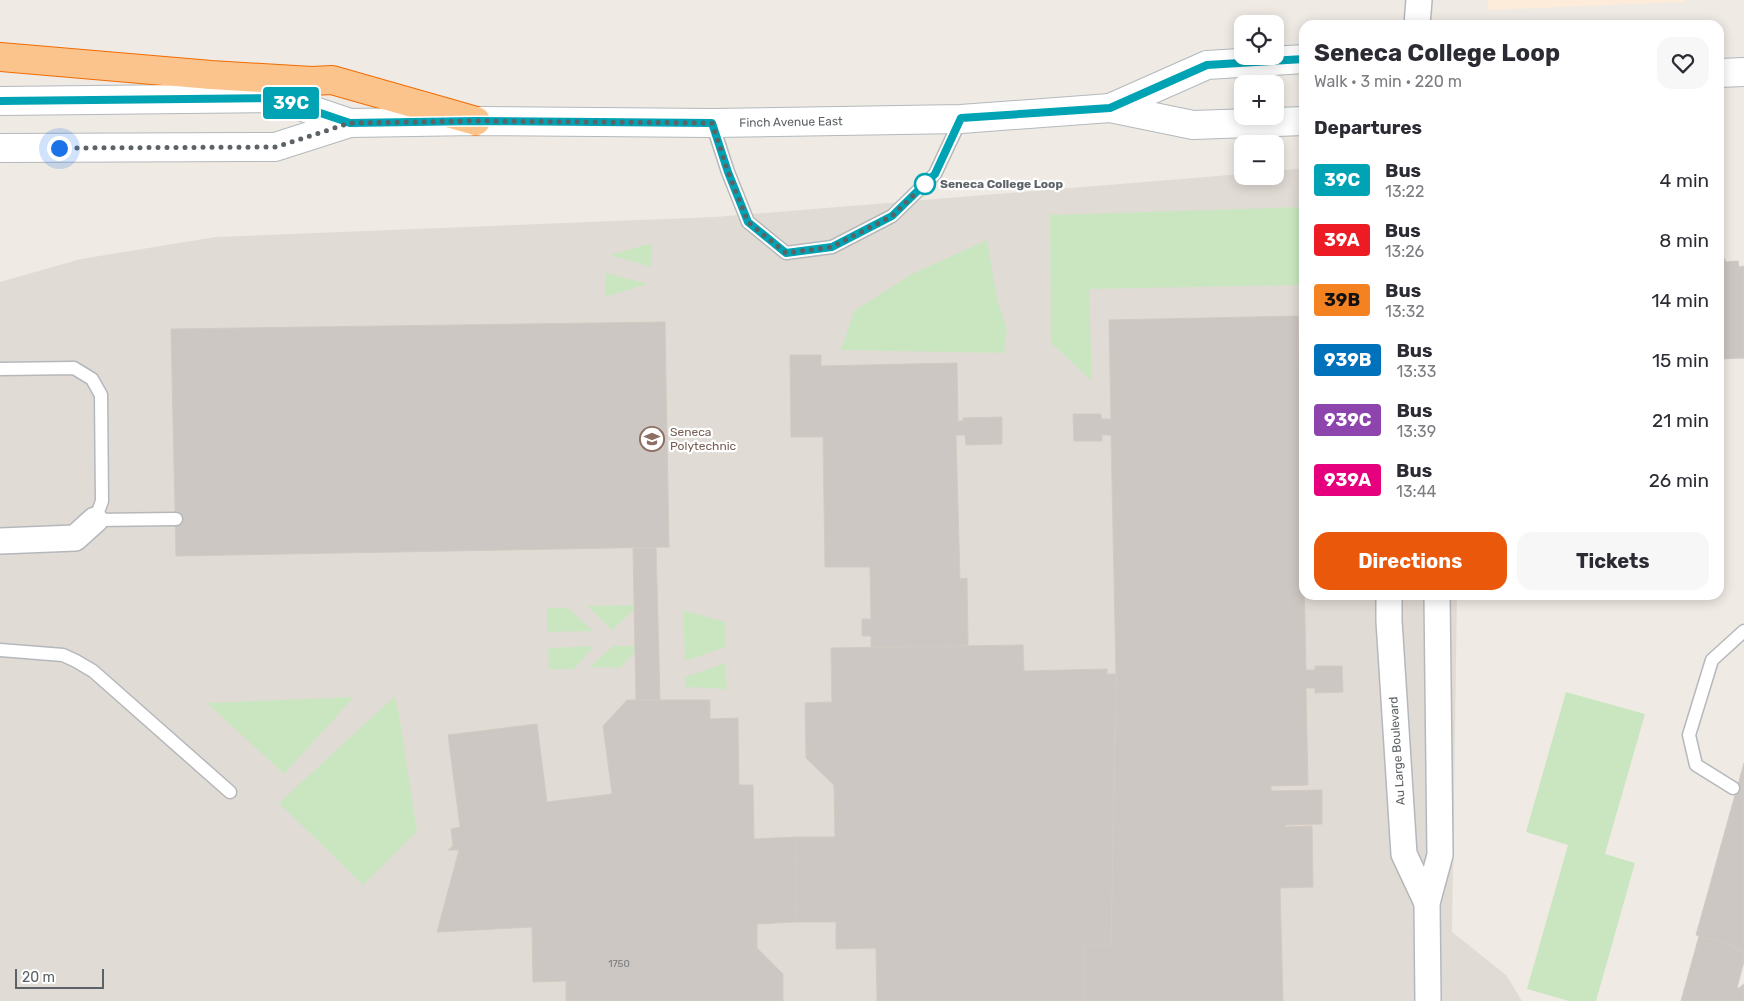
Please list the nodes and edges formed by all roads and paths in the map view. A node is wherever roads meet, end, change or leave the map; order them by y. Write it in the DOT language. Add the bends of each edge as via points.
graph roads {
  1 [pos="1419,0"];
  2 [pos="1417,20"];
  3 [pos="0,58"];
  4 [pos="1299,59"];
  5 [pos="1744,72"];
  6 [pos="1724,74"];
  7 [pos="0,102"];
  8 [pos="1110,108"];
  9 [pos="961,118"];
  10 [pos="476,121"];
  11 [pos="1299,121"];
  12 [pos="350,123"];
  13 [pos="712,123"];
  14 [pos="0,148"];
  15 [pos="0,369"];
  16 [pos="176,519"];
  17 [pos="95,520"];
  18 [pos="0,541"];
  19 [pos="1389,600"];
  20 [pos="1437,600"];
  21 [pos="1744,631"];
  22 [pos="0,650"];
  23 [pos="1733,788"];
  24 [pos="230,792"];
  25 [pos="1427,903"];
  26 [pos="1428,1001"];
  1 -- 2 [label="street"];
  3 -- 10 [label="highway" via="211,75 332,80"];
  4 -- 8 [label="main road, Finch Avenue East" via="1207,65"];
  5 -- 6 [label="main road"];
  7 -- 12 [label="main road, Finch Avenue East" via="276,98"];
  8 -- 9 [label="main road, Finch Avenue East"];
  8 -- 11 [label="main road, Finch Avenue East" via="1193,124"];
  9 -- 13 [label="main road, Finch Avenue East"];
  9 -- 13 [label="lane" via="935,174 892,216 832,247 786,253 748,222"];
  10 -- 12 [label="main road, Finch Avenue East"];
  10 -- 13 [label="main road, Finch Avenue East"];
  12 -- 14 [label="main road, Finch Avenue East" via="276,147"];
  15 -- 17 [label="lane" via="74,368 92,379 101,395 102,501"];
  16 -- 17 [label="lane"];
  17 -- 18 [label="street" via="75,538"];
  19 -- 25 [label="street, Au Large Boulevard" via="1404,854"];
  20 -- 25 [label="street, Au Large Boulevard" via="1440,855"];
  21 -- 23 [label="lane" via="1712,660 1689,736 1696,765"];
  22 -- 24 [label="lane" via="62,655 93,671"];
  25 -- 26 [label="street, Au Large Boulevard"];
}
